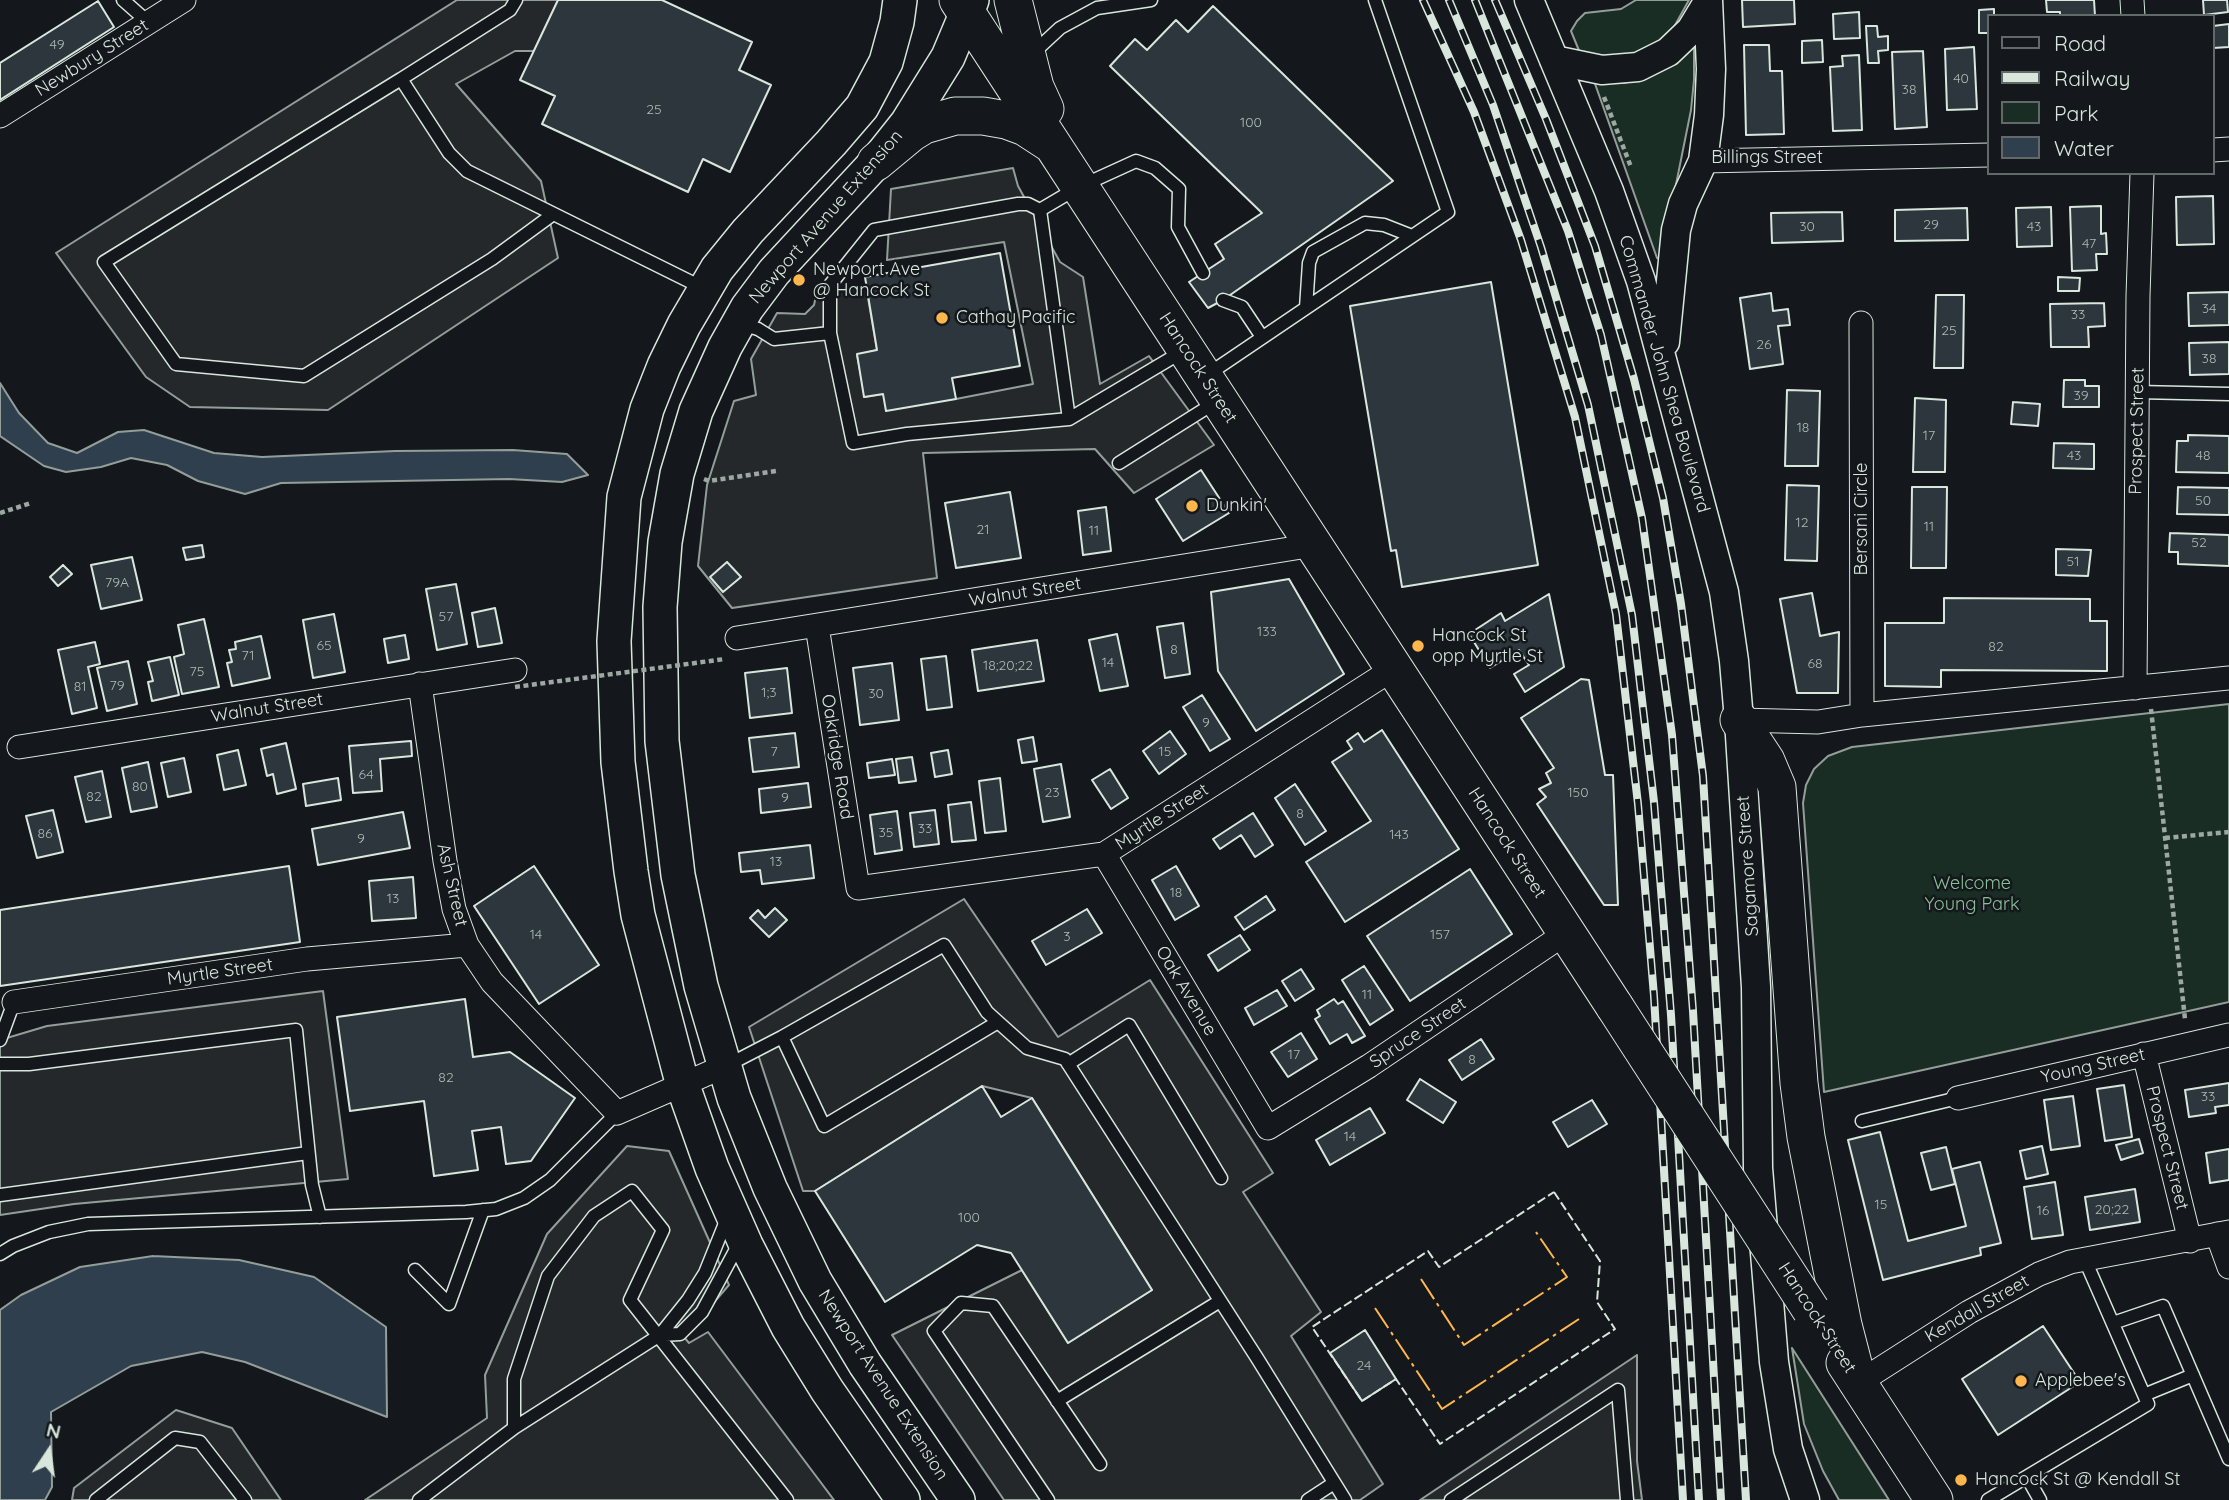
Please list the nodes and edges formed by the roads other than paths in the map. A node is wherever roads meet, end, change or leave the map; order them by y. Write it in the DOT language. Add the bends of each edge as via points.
graph roads {
  1 [pos="123,0"];
  2 [pos="184,0"];
  3 [pos="516,0"];
  4 [pos="900,0"];
  5 [pos="1013,0"];
  6 [pos="1151,0"];
  7 [pos="1375,0"];
  8 [pos="1529,0"];
  9 [pos="1708,1"];
  10 [pos="1095,4"];
  11 [pos="965,5"];
  12 [pos="149,23"];
  13 [pos="1027,59"];
  14 [pos="1554,60"];
  15 [pos="401,79"];
  16 [pos="0,116"];
  17 [pos="1051,145"];
  18 [pos="1988,155"];
  19 [pos="1703,161"];
  20 [pos="876,162"];
  21 [pos="2142,175"];
  22 [pos="1079,187"];
  23 [pos="1040,209"];
  24 [pos="552,215"];
  25 [pos="1412,236"];
  26 [pos="1203,273"];
  27 [pos="705,289"];
  28 [pos="1223,300"];
  29 [pos="1306,308"];
  30 [pos="738,323"];
  31 [pos="1861,323"];
  32 [pos="830,333"];
  33 [pos="1262,337"];
  34 [pos="1664,362"];
  35 [pos="1203,375"];
  36 [pos="2137,392"];
  37 [pos="2229,394"];
  38 [pos="1069,419"];
  39 [pos="1119,463"];
  40 [pos="1314,545"];
  41 [pos="817,626"];
  42 [pos="737,638"];
  43 [pos="1393,669"];
  44 [pos="2229,678"];
  45 [pos="515,679"];
  46 [pos="420,684"];
  47 [pos="2142,688"];
  48 [pos="1862,715"];
  49 [pos="1739,720"];
  50 [pos="19,747"];
  51 [pos="1104,854"];
  52 [pos="858,888"];
  53 [pos="1566,933"];
  54 [pos="467,945"];
  55 [pos="14,1002"];
  56 [pos="998,1022"];
  57 [pos="2229,1035"];
  58 [pos="782,1037"];
  59 [pos="0,1040"];
  60 [pos="2144,1055"];
  61 [pos="0,1064"];
  62 [pos="1068,1064"];
  63 [pos="725,1066"];
  64 [pos="683,1086"];
  65 [pos="1958,1098"];
  66 [pos="617,1113"];
  67 [pos="1862,1121"];
  68 [pos="1268,1128"];
  69 [pos="308,1153"];
  70 [pos="1221,1178"];
  71 [pos="0,1195"];
  72 [pos="483,1210"];
  73 [pos="320,1217"];
  74 [pos="736,1222"];
  75 [pos="2223,1233"];
  76 [pos="2190,1241"];
  77 [pos="0,1254"];
  78 [pos="2085,1259"];
  79 [pos="2229,1267"];
  80 [pos="415,1270"];
  81 [pos="1220,1301"];
  82 [pos="2113,1323"];
  83 [pos="660,1335"];
  84 [pos="2193,1375"];
  85 [pos="1858,1383"];
  86 [pos="2144,1395"];
  87 [pos="1057,1401"];
  88 [pos="514,1428"];
  89 [pos="2229,1460"];
  90 [pos="878,1462"];
  91 [pos="1100,1464"];
  92 [pos="2027,1477"];
  93 [pos="1334,1483"];
  94 [pos="96,1500"];
  95 [pos="245,1500"];
  96 [pos="419,1500"];
  97 [pos="787,1500"];
  98 [pos="888,1500"];
  99 [pos="903,1500"];
  100 [pos="958,1500"];
  101 [pos="1048,1500"];
  102 [pos="1308,1500"];
  103 [pos="1345,1500"];
  104 [pos="1451,1500"];
  105 [pos="1628,1500"];
  106 [pos="1805,1500"];
  107 [pos="1934,1500"];
  108 [pos="1988,1500"];
  109 [pos="2040,1500"];
  1 -- 12 [label="lane"];
  2 -- 12 [label="street, Newbury Street"];
  3 -- 15 [label="lane" via="510,10"];
  4 -- 27 [label="main road" via="886,62 862,107 736,244"];
  5 -- 13 [label="main road, Hancock Street"];
  6 -- 10 [label="lane"];
  7 -- 25 [label="lane" via="1448,212"];
  8 -- 14 [label="street, Commander John Shea Boulevard"];
  9 -- 14 [label="street" via="1691,30 1668,52 1638,68 1602,70"];
  9 -- 19 [label="street, Billings Street" via="1710,104"];
  10 -- 13 [label="lane"];
  11 -- 17 [label="main road, Hancock Street"];
  11 -- 20 [label="main road, Newport Avenue Extension" via="934,82"];
  12 -- 16 [label="street, Newbury Street"];
  13 -- 22 [label="main road, Hancock Street" via="1035,88"];
  14 -- 34 [label="street, Commander John Shea Boulevard" via="1614,204"];
  15 -- 24 [label="lane" via="449,153 467,171"];
  15 -- 24 [label="lane" via="104,262 176,364 304,376 492,259"];
  17 -- 20 [label="main road" via="1006,120 955,116 918,129"];
  17 -- 22 [label="main road, Hancock Street"];
  18 -- 19 [label="street, Billings Street"];
  19 -- 34 [label="street" via="1676,230"];
  20 -- 30 [label="main road, Newport Avenue Extension" via="780,265"];
  21 -- 36 [label="street, Prospect Street"];
  22 -- 23 [label="lane"];
  22 -- 26 [label="lane" via="1136,161 1155,168 1179,190 1178,227"];
  22 -- 35 [label="main road, Hancock Street"];
  23 -- 32 [label="lane" via="1018,204 874,230 830,285"];
  23 -- 38 [label="lane"];
  24 -- 27 [label="lane"];
  25 -- 29 [label="lane"];
  25 -- 29 [label="lane" via="1365,223 1313,252"];
  27 -- 64 [label="main road" via="664,366 635,449 624,497 614,642 619,771 631,871 638,915"];
  28 -- 33 [label="lane" via="1242,307"];
  29 -- 33 [label="lane"];
  30 -- 32 [label="lane" via="774,339"];
  30 -- 63 [label="main road, Newport Avenue Extension" via="709,379 682,454 666,530 660,607 662,741 676,865 701,986"];
  31 -- 48 [label="street, Bersani Circle"];
  32 -- 38 [label="lane" via="853,443"];
  33 -- 35 [label="lane"];
  34 -- 49 [label="street, Commander John Shea Boulevard" via="1724,592"];
  35 -- 38 [label="lane"];
  35 -- 39 [label="lane"];
  35 -- 40 [label="main road, Hancock Street"];
  36 -- 37 [label="lane"];
  36 -- 47 [label="street, Prospect Street"];
  40 -- 41 [label="street, Walnut Street"];
  40 -- 43 [label="main road, Hancock Street"];
  41 -- 42 [label="street, Walnut Street"];
  41 -- 52 [label="street, Oakridge Road"];
  43 -- 51 [label="street, Myrtle Street"];
  43 -- 53 [label="main road, Hancock Street"];
  44 -- 47 [label="street"];
  45 -- 46 [label="street, Walnut Street"];
  46 -- 50 [label="street, Walnut Street"];
  46 -- 54 [label="street, Ash Street" via="445,861"];
  47 -- 48 [label="street"];
  48 -- 49 [label="street" via="1818,722"];
  49 -- 85 [label="main road" via="1777,787 1806,1137"];
  49 -- 106 [label="street, Sagamore Street" via="1756,987 1759,1168 1774,1362 1788,1449"];
  51 -- 52 [label="street, Myrtle Street"];
  51 -- 68 [label="street, Oak Avenue"];
  53 -- 68 [label="street, Spruce Street"];
  53 -- 85 [label="main road, Hancock Street, bridge"];
  54 -- 55 [label="street, Myrtle Street" via="307,959"];
  54 -- 66 [label="street, Ash Street" via="492,982"];
  55 -- 59 [label="lane, Myrtle Street"];
  56 -- 58 [label="lane" via="944,945"];
  56 -- 58 [label="lane" via="824,1126"];
  56 -- 62 [label="lane" via="1027,1048 1065,1059"];
  57 -- 60 [label="street, Young Street"];
  58 -- 63 [label="lane"];
  60 -- 65 [label="street, Young Street"];
  60 -- 76 [label="street, Prospect Street"];
  61 -- 69 [label="lane" via="296,1030"];
  62 -- 70 [label="lane" via="1129,1025"];
  62 -- 81 [label="lane"];
  63 -- 64 [label="street"];
  63 -- 100 [label="main road, Newport Avenue Extension" via="744,1126 815,1281 865,1364"];
  64 -- 66 [label="street"];
  64 -- 74 [label="main road"];
  65 -- 67 [label="lane"];
  66 -- 72 [label="lane" via="550,1180 524,1198"];
  69 -- 71 [label="lane"];
  69 -- 73 [label="lane"];
  72 -- 73 [label="lane"];
  72 -- 80 [label="lane" via="449,1304"];
  73 -- 77 [label="lane" via="88,1224 49,1233"];
  74 -- 83 [label="lane" via="688,1300"];
  74 -- 83 [label="lane" via="702,1312 680,1334"];
  74 -- 90 [label="main road" via="793,1336"];
  75 -- 76 [label="street, Kendall Street"];
  75 -- 79 [label="street"];
  76 -- 78 [label="street, Kendall Street"];
  78 -- 82 [label="lane"];
  78 -- 85 [label="street, Kendall Street" via="2004,1291"];
  81 -- 87 [label="lane"];
  81 -- 93 [label="lane"];
  82 -- 84 [label="lane" via="2164,1306"];
  82 -- 86 [label="lane"];
  83 -- 88 [label="lane"];
  83 -- 88 [label="lane" via="630,1300 663,1230 632,1191 594,1216 548,1276 514,1379"];
  83 -- 97 [label="lane"];
  84 -- 86 [label="lane"];
  84 -- 89 [label="lane"];
  85 -- 107 [label="main road, Hancock Street"];
  86 -- 92 [label="lane" via="2148,1404"];
  87 -- 91 [label="lane"];
  87 -- 101 [label="lane" via="993,1306 961,1303 934,1331"];
  88 -- 96 [label="lane"];
  90 -- 98 [label="street"];
  90 -- 99 [label="main road"];
  92 -- 108 [label="lane"];
  92 -- 109 [label="lane"];
  93 -- 102 [label="lane"];
  93 -- 103 [label="lane"];
  94 -- 95 [label="lane" via="175,1438 200,1442"];
  104 -- 105 [label="lane" via="1618,1390"];
}
